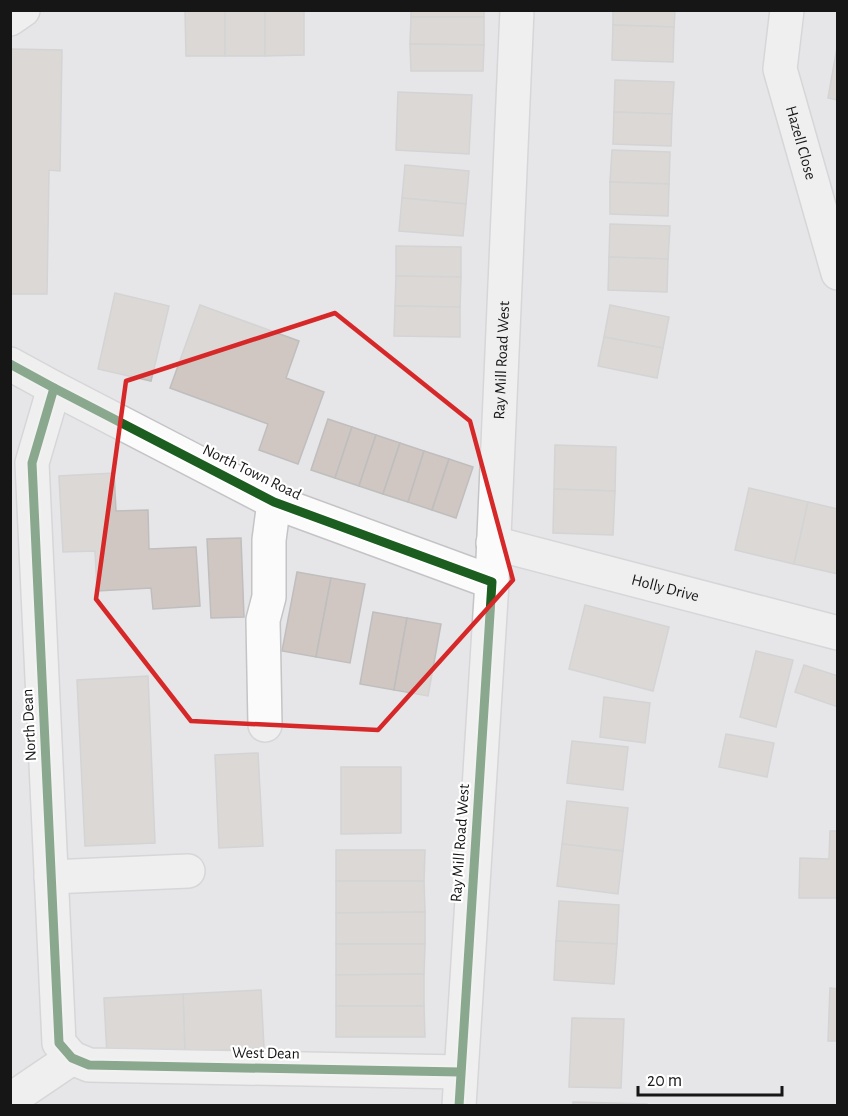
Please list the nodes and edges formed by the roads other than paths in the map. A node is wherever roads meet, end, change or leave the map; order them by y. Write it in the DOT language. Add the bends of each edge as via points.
graph roads {
  1 [pos="23,10"];
  2 [pos="517,10"];
  3 [pos="787,10"];
  4 [pos="10,19"];
  5 [pos="837,273"];
  6 [pos="10,364"];
  7 [pos="54,388"];
  8 [pos="274,502"];
  9 [pos="493,543"];
  10 [pos="492,582"];
  11 [pos="837,633"];
  12 [pos="265,724"];
  13 [pos="188,871"];
  14 [pos="51,877"];
  15 [pos="72,1058"];
  16 [pos="460,1072"];
  17 [pos="10,1100"];
  18 [pos="459,1106"];
  1 -- 4 [label="street"];
  2 -- 9 [label="street, Ray Mill Road West"];
  3 -- 5 [label="street, Hazell Close" via="780,69"];
  6 -- 7 [label="street, North Town Road"];
  7 -- 8 [label="street, North Town Road"];
  7 -- 14 [label="street, North Dean" via="32,462"];
  8 -- 10 [label="street, North Town Road"];
  8 -- 12 [label="street" via="269,597 263,620"];
  9 -- 10 [label="street, Ray Mill Road West"];
  9 -- 11 [label="street, Holly Drive"];
  10 -- 16 [label="street, Ray Mill Road West"];
  13 -- 14 [label="street"];
  14 -- 15 [label="street, North Dean" via="59,1043"];
  15 -- 16 [label="street, West Dean" via="88,1065"];
  15 -- 17 [label="street"];
  16 -- 18 [label="street, Ray Mill Road West"];
}
